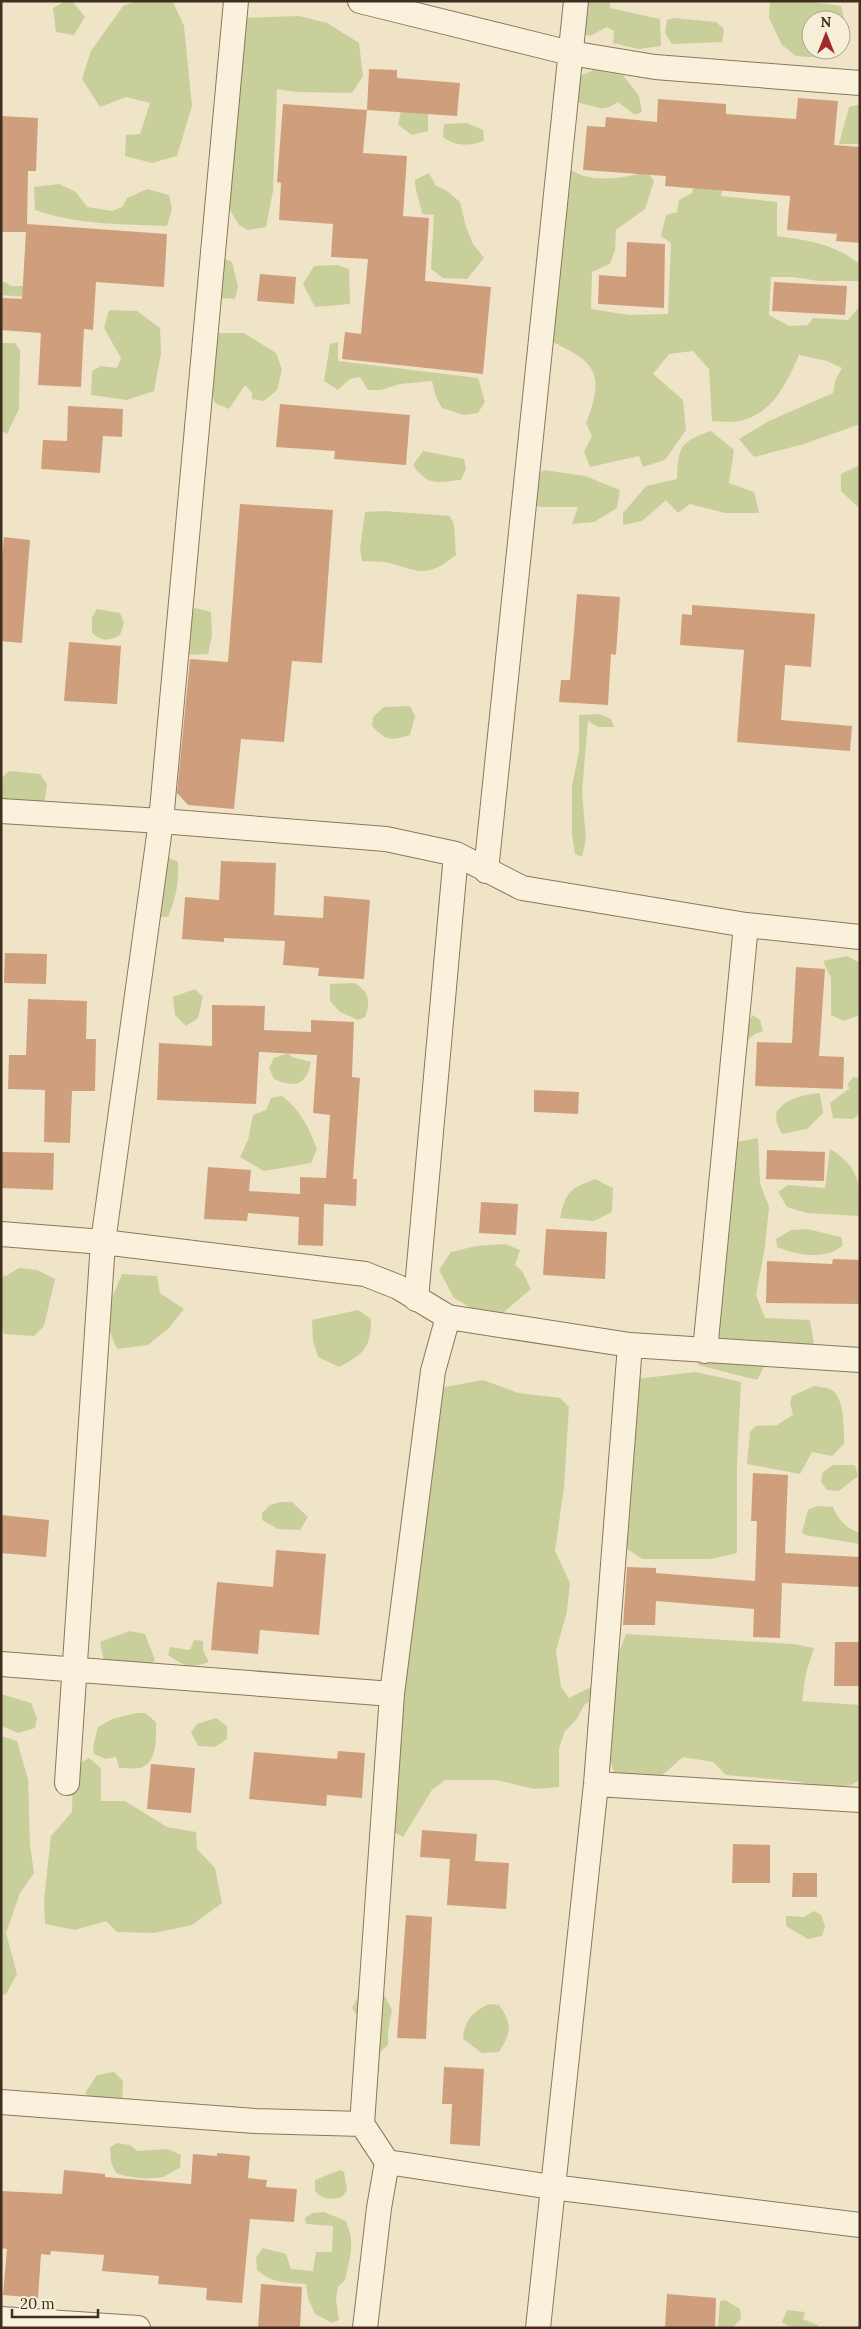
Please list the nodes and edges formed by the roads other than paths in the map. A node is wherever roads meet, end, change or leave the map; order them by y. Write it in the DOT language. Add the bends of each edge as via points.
graph roads {
  1 [pos="236,1"];
  2 [pos="360,1"];
  3 [pos="576,1"];
  4 [pos="570,53"];
  5 [pos="860,83"];
  6 [pos="1,811"];
  7 [pos="161,820"];
  8 [pos="456,854"];
  9 [pos="486,871"];
  10 [pos="746,925"];
  11 [pos="860,937"];
  12 [pos="1,1234"];
  13 [pos="103,1242"];
  14 [pos="416,1299"];
  15 [pos="448,1317"];
  16 [pos="630,1345"];
  17 [pos="705,1351"];
  18 [pos="860,1360"];
  19 [pos="1,1664"];
  20 [pos="74,1669"];
  21 [pos="392,1694"];
  22 [pos="67,1784"];
  23 [pos="596,1784"];
  24 [pos="860,1800"];
  25 [pos="1,2102"];
  26 [pos="362,2124"];
  27 [pos="387,2162"];
  28 [pos="552,2187"];
  29 [pos="860,2225"];
  30 [pos="1,2319"];
  31 [pos="138,2328"];
  32 [pos="365,2328"];
  33 [pos="538,2328"];
  1 -- 7 [label="street"];
  2 -- 4 [label="street"];
  3 -- 4 [label="street"];
  4 -- 5 [label="street" via="655,67"];
  4 -- 9 [label="street"];
  6 -- 7 [label="street"];
  7 -- 8 [label="street" via="386,839"];
  7 -- 13 [label="street"];
  8 -- 9 [label="street"];
  8 -- 14 [label="street"];
  9 -- 10 [label="street" via="522,888"];
  10 -- 11 [label="street"];
  10 -- 17 [label="street"];
  12 -- 13 [label="street"];
  13 -- 14 [label="street" via="365,1274 398,1287"];
  13 -- 20 [label="street"];
  14 -- 15 [label="street"];
  15 -- 16 [label="street"];
  15 -- 21 [label="street" via="433,1371"];
  16 -- 17 [label="street"];
  16 -- 23 [label="street"];
  17 -- 18 [label="street"];
  19 -- 20 [label="street"];
  20 -- 21 [label="street"];
  20 -- 22 [label="street"];
  21 -- 26 [label="street"];
  23 -- 24 [label="street"];
  23 -- 28 [label="street"];
  25 -- 26 [label="street" via="255,2121"];
  26 -- 27 [label="street"];
  27 -- 28 [label="street"];
  27 -- 32 [label="street"];
  28 -- 29 [label="street"];
  28 -- 33 [label="street"];
  30 -- 31 [label="street"];
}
